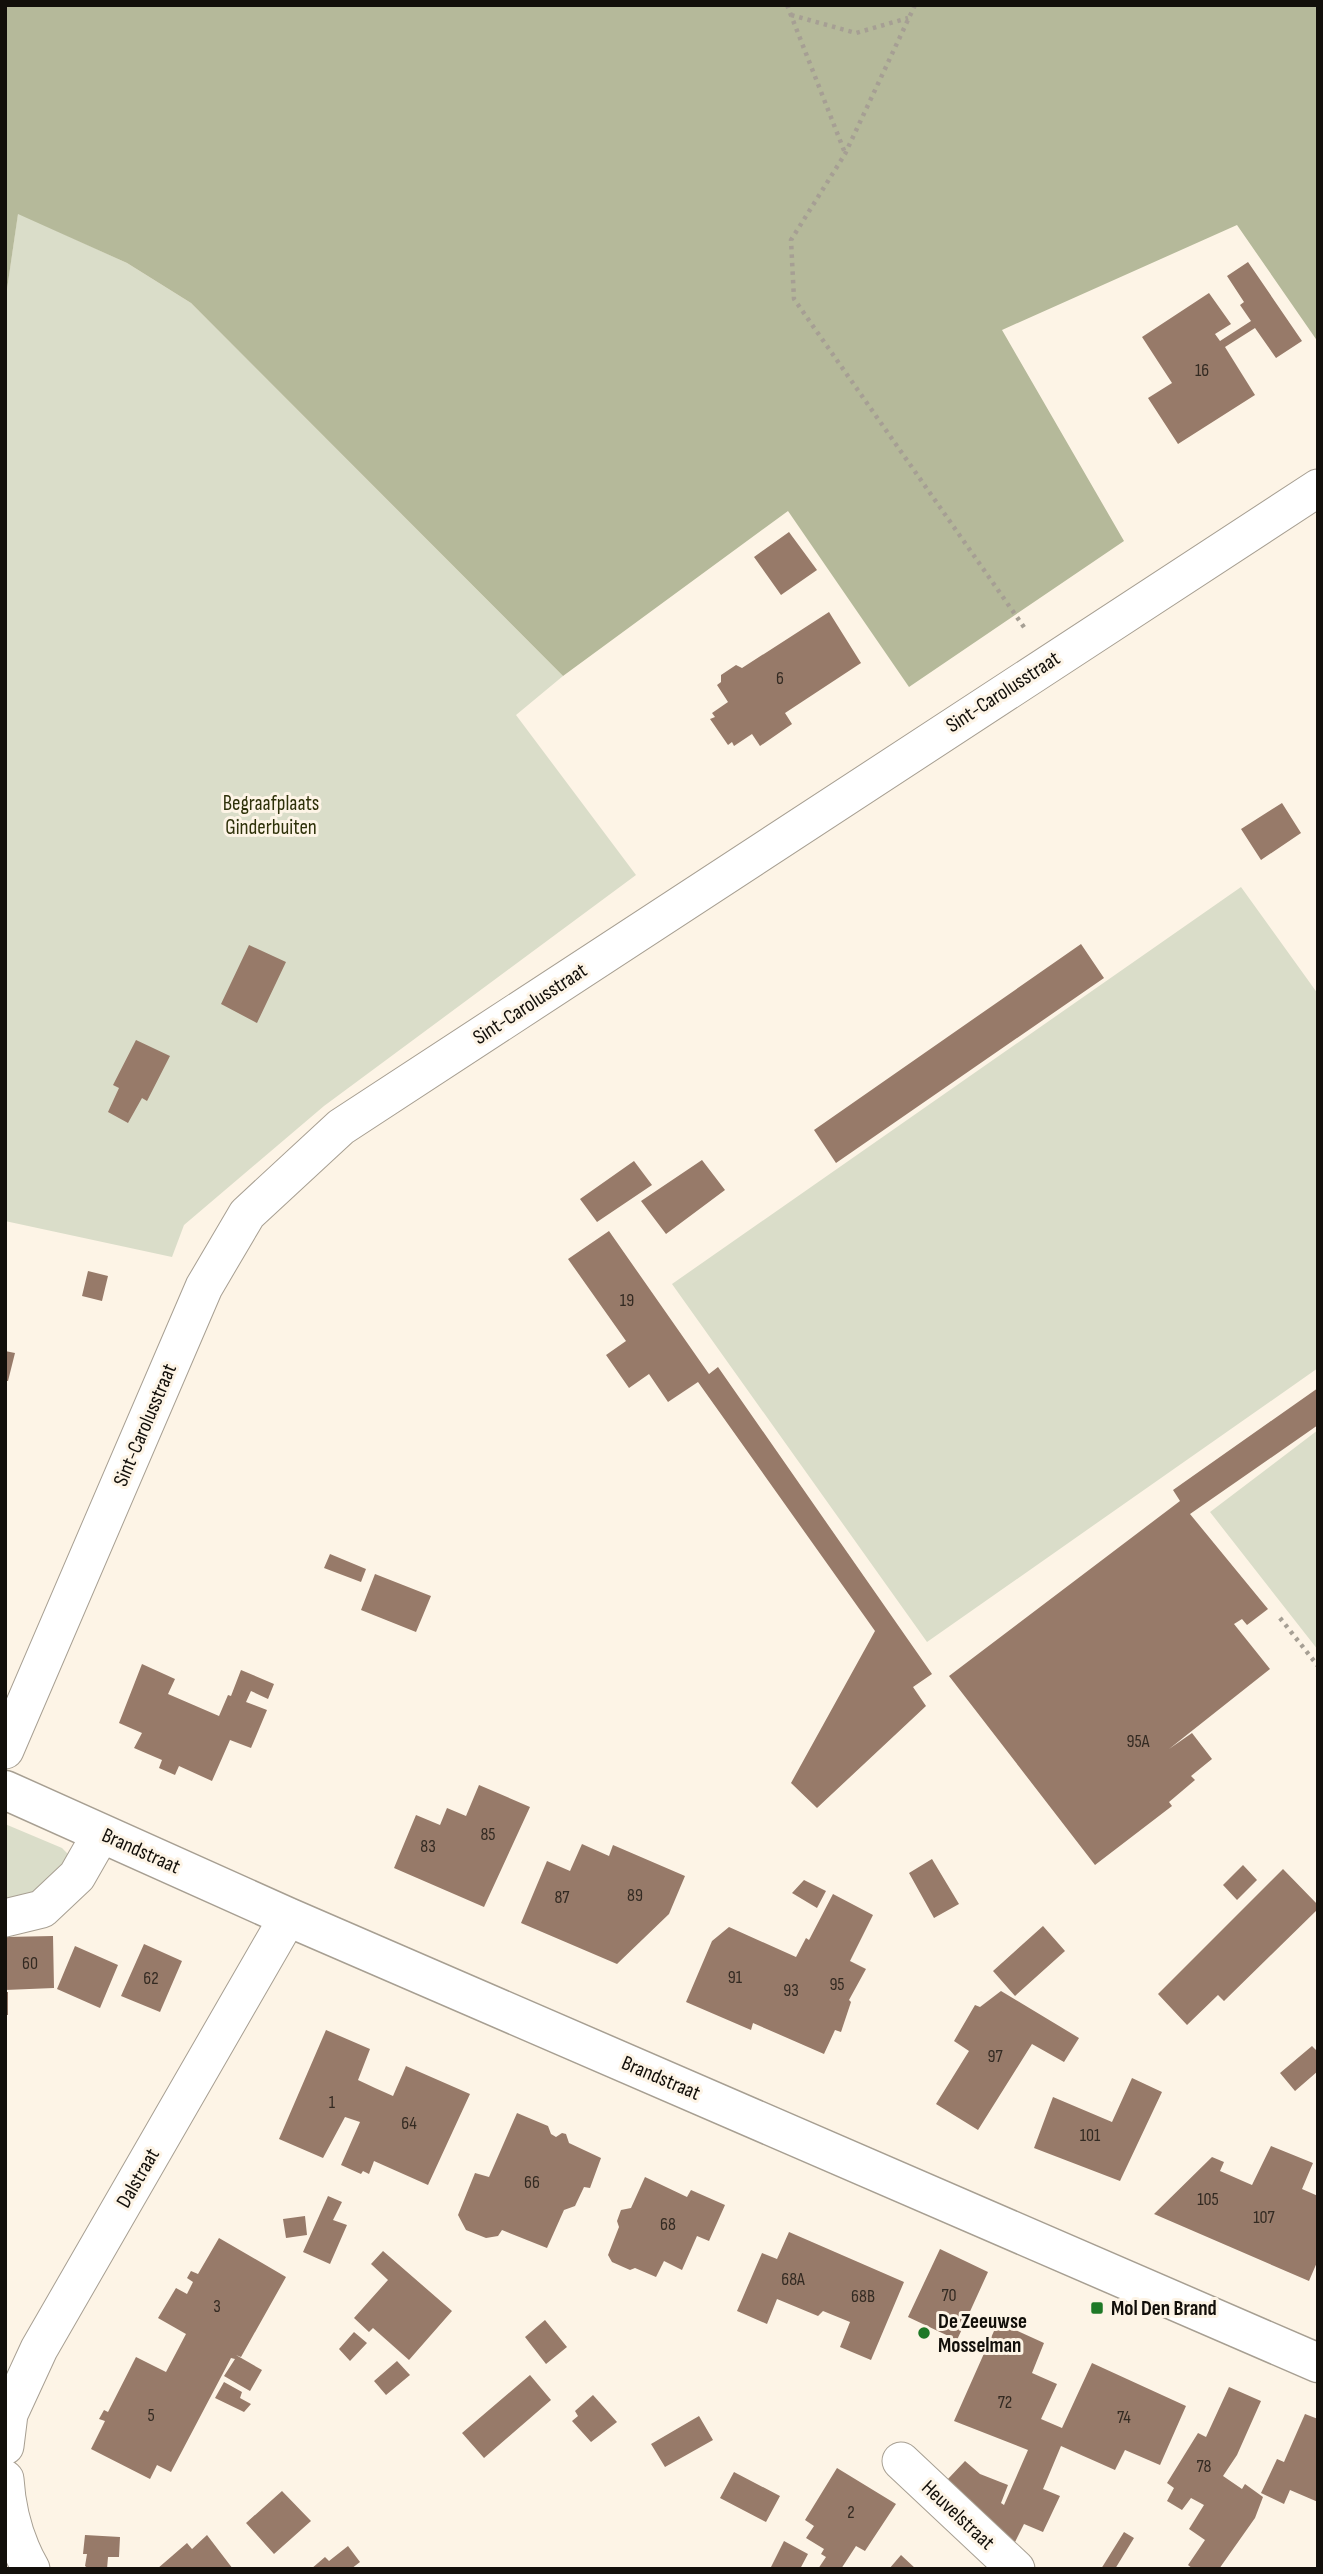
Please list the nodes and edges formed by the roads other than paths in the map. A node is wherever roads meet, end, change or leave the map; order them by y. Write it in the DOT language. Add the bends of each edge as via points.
graph roads {
  1 [pos="1318,488"];
  2 [pos="5,1750"];
  3 [pos="5,1790"];
  4 [pos="101,1834"];
  5 [pos="288,1917"];
  6 [pos="5,1918"];
  7 [pos="1318,2363"];
  8 [pos="5,2446"];
  9 [pos="901,2460"];
  10 [pos="5,2479"];
  11 [pos="32,2569"];
  12 [pos="1016,2569"];
  1 -- 2 [label="street, Sint-Carolusstraat" via="341,1127 247,1214 204,1287"];
  3 -- 4 [label="street, Brandstraat"];
  4 -- 5 [label="street, Brandstraat"];
  4 -- 6 [label="street" via="77,1876 42,1909"];
  5 -- 7 [label="street, Brandstraat"];
  5 -- 8 [label="street, Dalstraat" via="39,2349 9,2414"];
  9 -- 12 [label="street, Heuvelstraat"];
  10 -- 11 [label="street" via="10,2516"];
}
